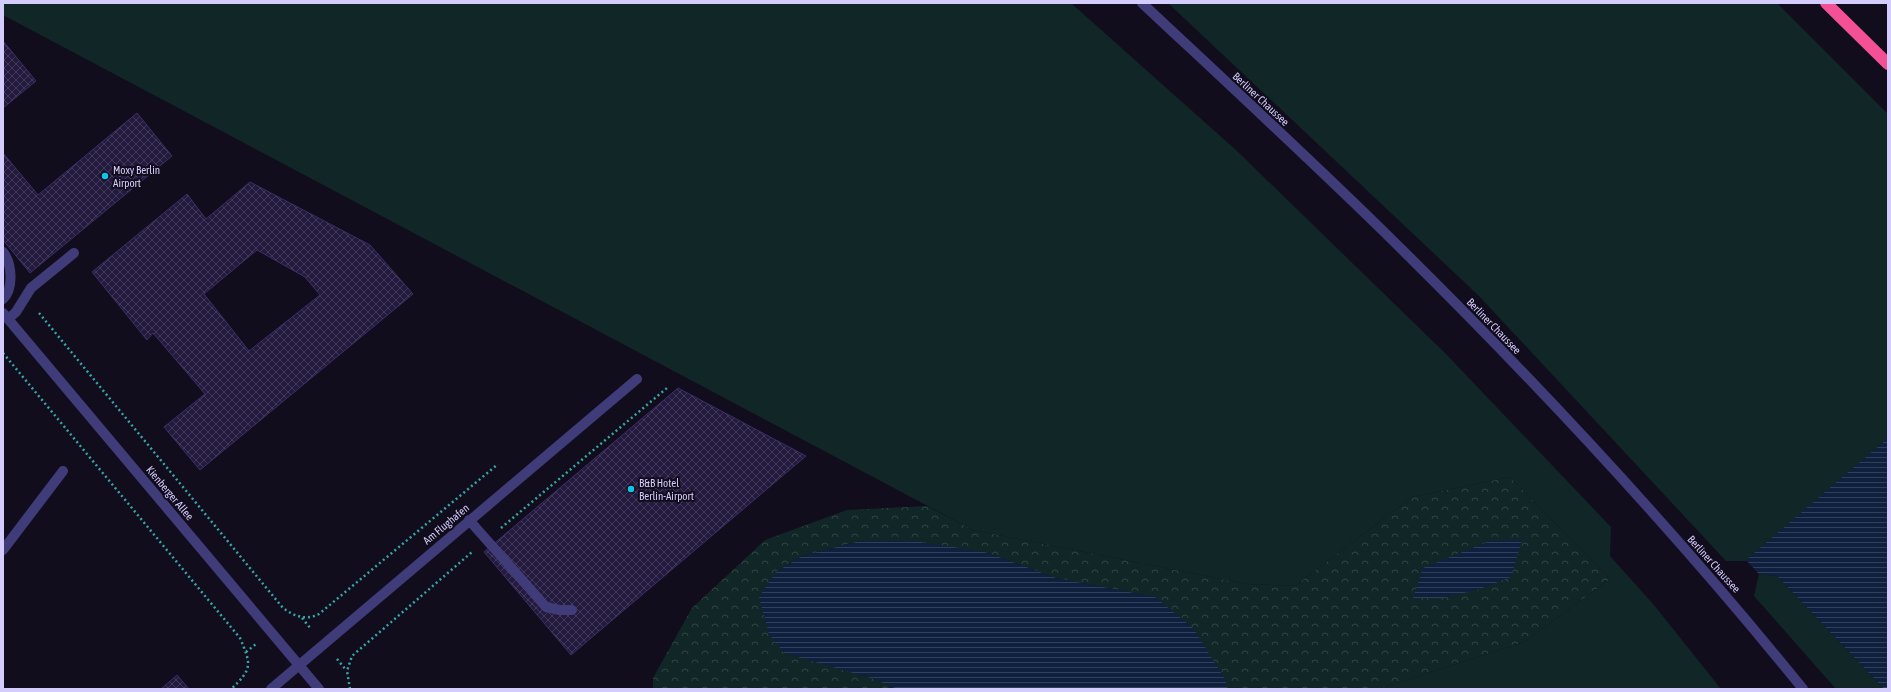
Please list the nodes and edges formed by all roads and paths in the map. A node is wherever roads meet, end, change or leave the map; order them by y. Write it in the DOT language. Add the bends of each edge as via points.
graph roads {
  1 [pos="1142,3"];
  2 [pos="1826,3"];
  3 [pos="1888,64"];
  4 [pos="3,252"];
  5 [pos="74,253"];
  6 [pos="25,296"];
  7 [pos="3,299"];
  8 [pos="6,316"];
  9 [pos="3,353"];
  10 [pos="637,379"];
  11 [pos="498,464"];
  12 [pos="63,471"];
  13 [pos="469,520"];
  14 [pos="3,550"];
  15 [pos="572,610"];
  16 [pos="299,664"];
  17 [pos="231,689"];
  18 [pos="271,689"];
  19 [pos="319,689"];
  20 [pos="1804,689"];
  1 -- 20 [label="street, Berliner Chaussee" via="1372,220 1450,298 1608,464 1725,594"];
  2 -- 3 [label="highway"];
  4 -- 7 [label="street" via="12,280"];
  5 -- 6 [label="street" via="31,288"];
  6 -- 8 [label="street" via="16,312"];
  6 -- 11 [label="path" via="283,608 292,615 312,617 319,614"];
  8 -- 16 [label="street, Kienberger Allee"];
  9 -- 17 [label="path" via="240,638 249,657 248,667 243,678"];
  10 -- 13 [label="street, Am Flughafen"];
  12 -- 14 [label="street"];
  13 -- 15 [label="street" via="546,607"];
  13 -- 16 [label="street, Am Flughafen"];
  16 -- 18 [label="street, Am Flughafen"];
  16 -- 19 [label="street, Kienberger Allee"];
}
